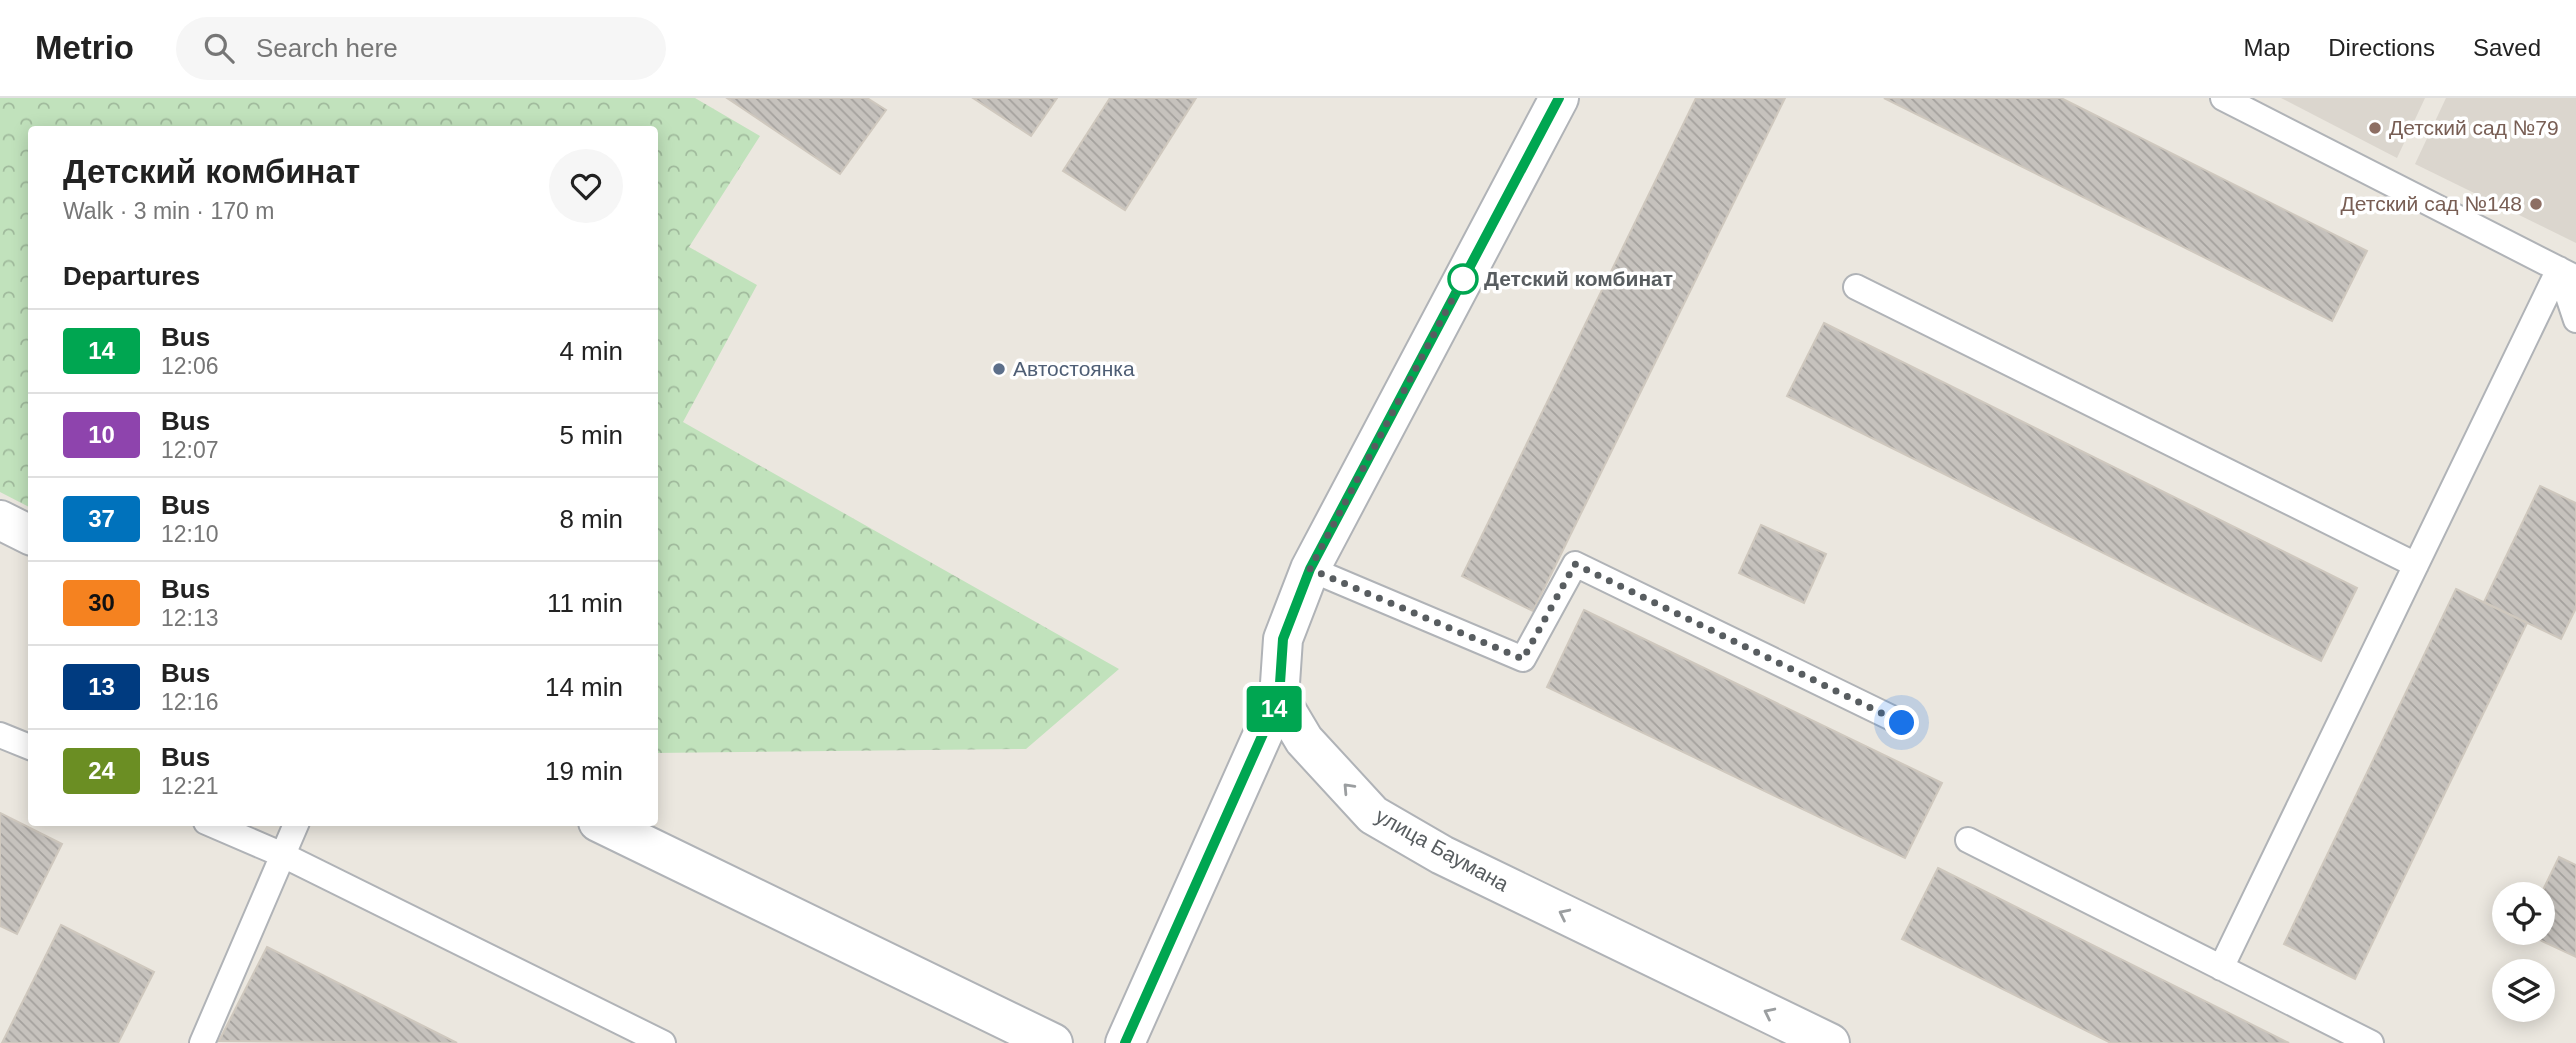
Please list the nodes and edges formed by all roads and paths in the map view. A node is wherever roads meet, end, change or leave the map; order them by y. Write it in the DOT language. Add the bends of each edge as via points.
graph roads {
  1 [pos="1559,98"];
  2 [pos="2222,98"];
  3 [pos="2567,274"];
  4 [pos="1856,287"];
  5 [pos="2576,320"];
  6 [pos="0,520"];
  7 [pos="28,534"];
  8 [pos="2416,565"];
  9 [pos="1310,569"];
  10 [pos="1279,698"];
  11 [pos="1902,723"];
  12 [pos="0,735"];
  13 [pos="28,746"];
  14 [pos="215,826"];
  15 [pos="295,826"];
  16 [pos="606,826"];
  17 [pos="1968,840"];
  18 [pos="283,855"];
  19 [pos="2221,968"];
  20 [pos="202,1043"];
  21 [pos="663,1043"];
  22 [pos="1053,1043"];
  23 [pos="1125,1043"];
  24 [pos="1830,1043"];
  25 [pos="2371,1043"];
  1 -- 9 [label="street"];
  2 -- 3 [label="lane"];
  3 -- 5 [label="lane"];
  3 -- 8 [label="lane"];
  4 -- 8 [label="lane"];
  6 -- 7 [label="street"];
  8 -- 19 [label="lane"];
  9 -- 10 [label="street" via="1283,639"];
  9 -- 11 [label="lane" via="1523,659 1575,564"];
  10 -- 23 [label="street"];
  24 -- 10 [label="street, улица Баумана, one-way" via="1442,855 1373,815 1304,740"];
  12 -- 13 [label="lane"];
  14 -- 18 [label="lane"];
  15 -- 18 [label="lane"];
  16 -- 22 [label="street"];
  17 -- 19 [label="lane"];
  18 -- 20 [label="lane"];
  18 -- 21 [label="lane"];
  19 -- 25 [label="lane"];
}
